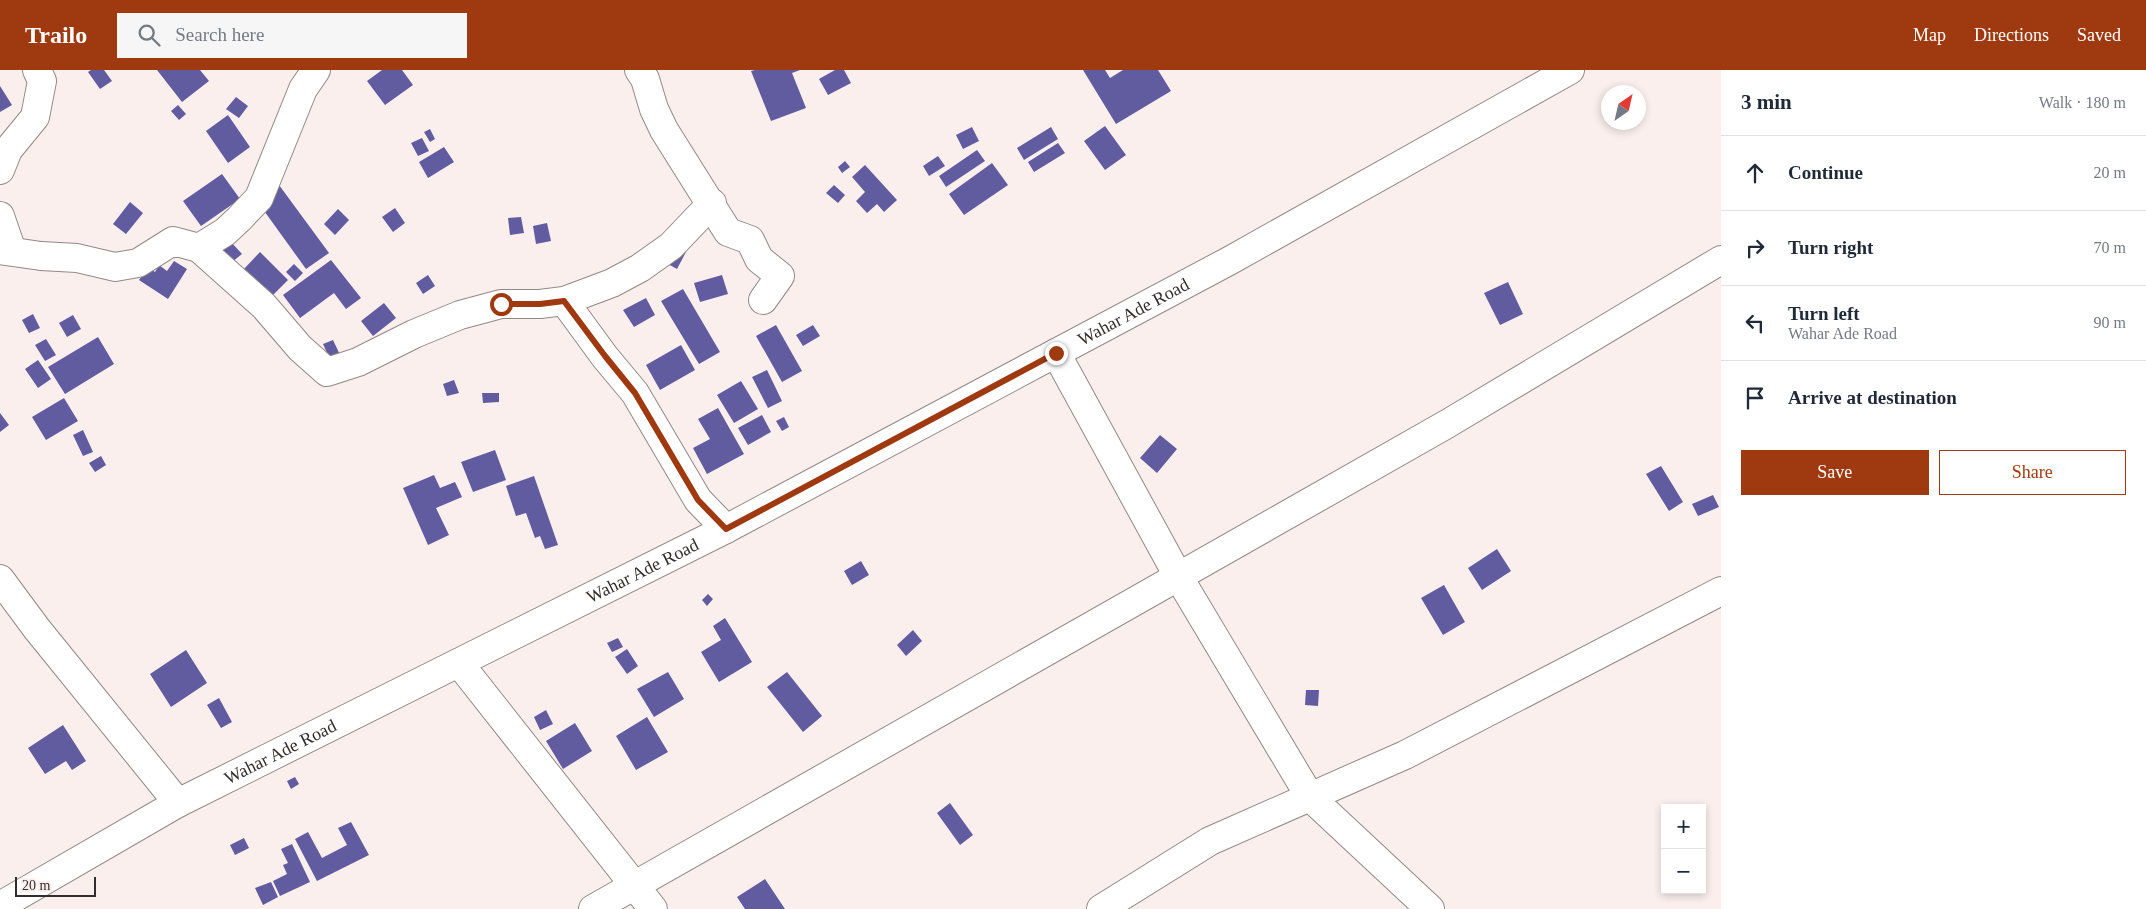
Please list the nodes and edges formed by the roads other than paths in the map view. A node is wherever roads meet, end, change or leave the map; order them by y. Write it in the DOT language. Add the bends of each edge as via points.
graph roads {
  1 [pos="37,70"];
  2 [pos="316,70"];
  3 [pos="639,70"];
  4 [pos="1570,70"];
  5 [pos="0,170"];
  6 [pos="712,203"];
  7 [pos="0,216"];
  8 [pos="199,248"];
  9 [pos="6,251"];
  10 [pos="1721,260"];
  11 [pos="763,300"];
  12 [pos="564,301"];
  13 [pos="1056,353"];
  14 [pos="726,529"];
  15 [pos="1178,576"];
  16 [pos="0,579"];
  17 [pos="1721,592"];
  18 [pos="459,662"];
  19 [pos="1310,797"];
  20 [pos="178,803"];
  21 [pos="635,885"];
  22 [pos="0,906"];
  23 [pos="593,909"];
  24 [pos="654,909"];
  25 [pos="1101,909"];
  26 [pos="1430,909"];
  1 -- 5 [label="street" via="42,81 35,117 8,150"];
  2 -- 8 [label="street" via="303,88 259,198 240,219"];
  3 -- 6 [label="street" via="664,130"];
  4 -- 13 [label="street, Wahar Ade Road" via="1238,256"];
  6 -- 11 [label="street" via="728,232 750,240 759,259 780,276"];
  6 -- 12 [label="street" via="671,246 640,268 612,283"];
  7 -- 9 [label="street"];
  8 -- 9 [label="street" via="173,241 138,263 116,267 77,258"];
  8 -- 12 [label="street" via="264,306 300,348 327,372 358,362 460,315 501,304"];
  10 -- 15 [label="street" via="1447,424"];
  12 -- 14 [label="street" via="635,393 698,500"];
  13 -- 14 [label="street, Wahar Ade Road"];
  13 -- 15 [label="street"];
  14 -- 18 [label="street, Wahar Ade Road"];
  15 -- 19 [label="street"];
  15 -- 21 [label="street"];
  16 -- 20 [label="street"];
  17 -- 19 [label="street" via="1405,755"];
  18 -- 20 [label="street, Wahar Ade Road"];
  18 -- 21 [label="street"];
  19 -- 25 [label="street" via="1210,841"];
  19 -- 26 [label="street"];
  20 -- 22 [label="street, Wahar Ade Road"];
  21 -- 23 [label="street"];
  21 -- 24 [label="street"];
}
